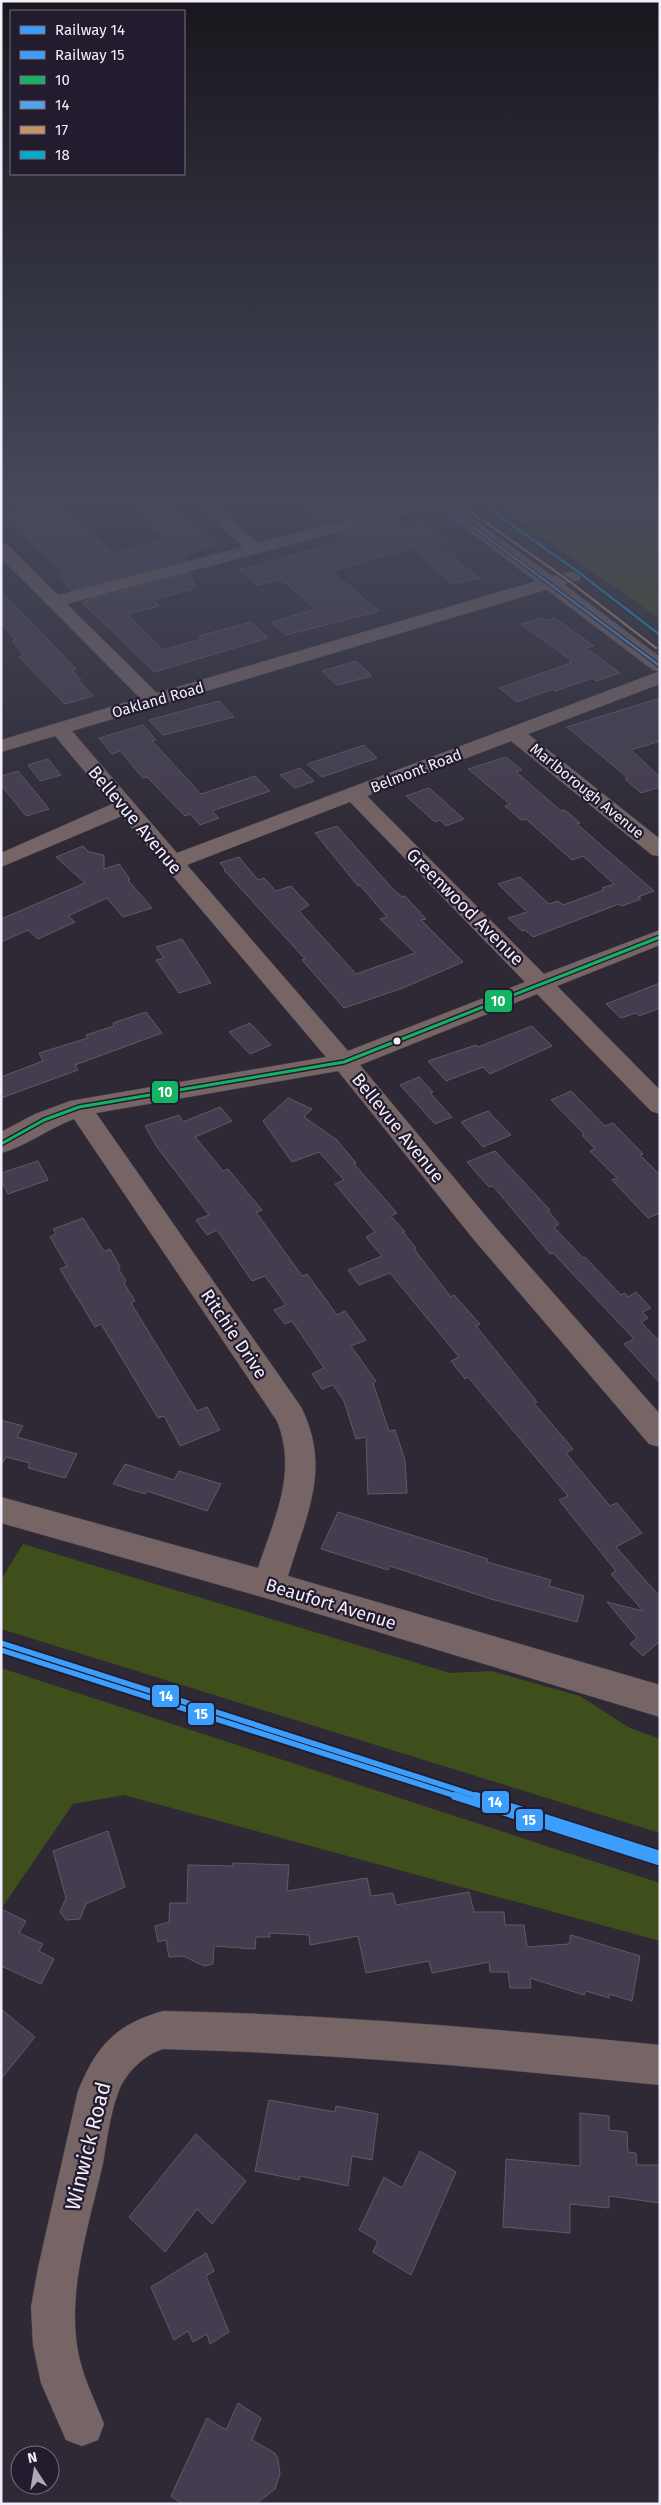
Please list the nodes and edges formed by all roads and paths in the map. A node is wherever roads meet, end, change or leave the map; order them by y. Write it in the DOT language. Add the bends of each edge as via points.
graph roads {
  1 [pos="67,615"];
  2 [pos="444,615"];
  3 [pos="593,615"];
  4 [pos="623,615"];
  5 [pos="660,643"];
  6 [pos="660,666"];
  7 [pos="660,677"];
  8 [pos="154,701"];
  9 [pos="59,729"];
  10 [pos="514,733"];
  11 [pos="1,746"];
  12 [pos="354,795"];
  13 [pos="124,807"];
  14 [pos="660,850"];
  15 [pos="1,861"];
  16 [pos="172,863"];
  17 [pos="660,938"];
  18 [pos="541,984"];
  19 [pos="344,1062"];
  20 [pos="660,1105"];
  21 [pos="79,1107"];
  22 [pos="1,1144"];
  23 [pos="660,1435"];
  24 [pos="1,1510"];
  25 [pos="269,1585"];
  26 [pos="660,1701"];
  27 [pos="660,2064"];
  28 [pos="82,2424"];
  1 -- 8 [label="street"];
  2 -- 8 [label="street, Oakland Road"];
  3 -- 6 [label="main road"];
  4 -- 5 [label="main road"];
  7 -- 10 [label="street, Belmont Road"];
  8 -- 9 [label="street, Oakland Road"];
  9 -- 11 [label="street, Oakland Road"];
  9 -- 13 [label="street, Bellevue Avenue"];
  10 -- 12 [label="street, Belmont Road"];
  10 -- 14 [label="street, Marlborough Avenue"];
  12 -- 16 [label="street, Belmont Road"];
  12 -- 18 [label="street, Greenwood Avenue"];
  13 -- 15 [label="street"];
  13 -- 16 [label="street, Bellevue Avenue"];
  16 -- 19 [label="street, Bellevue Avenue"];
  17 -- 18 [label="street"];
  18 -- 19 [label="street"];
  18 -- 20 [label="street, Greenwood Avenue"];
  19 -- 21 [label="street"];
  19 -- 23 [label="street, Bellevue Avenue" via="485,1234"];
  21 -- 22 [label="street" via="44,1120"];
  21 -- 25 [label="street, Ritchie Drive" via="290,1416 295,1428 303,1464 301,1482"];
  24 -- 25 [label="street, Beaufort Avenue"];
  25 -- 26 [label="street, Beaufort Avenue"];
  27 -- 28 [label="street, Winwick Road" via="259,2032 178,2030 152,2033 129,2045 110,2066 98,2091 53,2307 55,2345 64,2383"];
}
